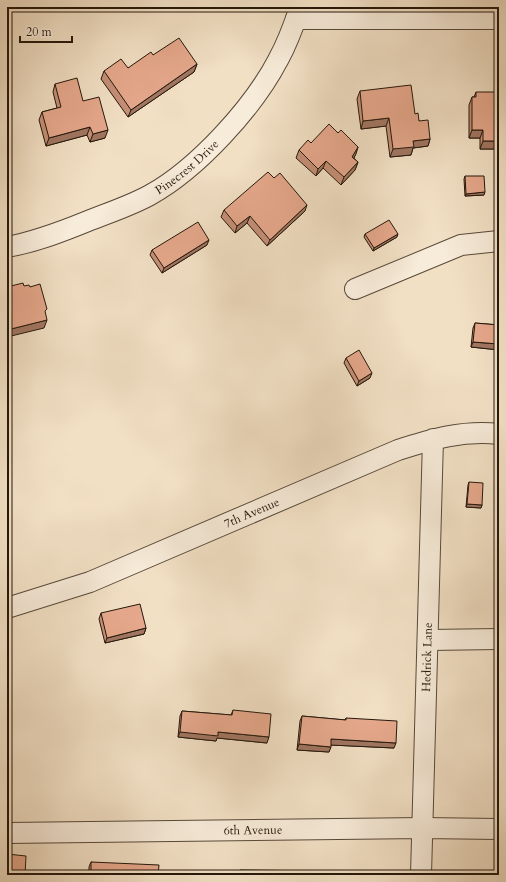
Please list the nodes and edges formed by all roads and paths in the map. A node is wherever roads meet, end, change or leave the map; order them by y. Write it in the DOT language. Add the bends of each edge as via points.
graph roads {
  1 [pos="298,13"];
  2 [pos="461,13"];
  3 [pos="499,19"];
  4 [pos="499,241"];
  5 [pos="7,247"];
  6 [pos="355,289"];
  7 [pos="499,434"];
  8 [pos="433,439"];
  9 [pos="7,608"];
  10 [pos="499,639"];
  11 [pos="428,640"];
  12 [pos="422,828"];
  13 [pos="499,829"];
  14 [pos="7,833"];
  15 [pos="421,875"];
  1 -- 2 [label="street"];
  1 -- 5 [label="street, Pinecrest Drive" via="278,60 235,121 181,174 150,195 121,208 62,232"];
  2 -- 3 [label="street"];
  4 -- 6 [label="street" via="461,245"];
  7 -- 8 [label="street, 7th Avenue" via="459,433"];
  8 -- 9 [label="street, 7th Avenue" via="398,450 90,582"];
  8 -- 11 [label="street, Hedrick Lane"];
  10 -- 11 [label="street"];
  11 -- 12 [label="street, Hedrick Lane"];
  12 -- 13 [label="street, 6th Avenue"];
  12 -- 14 [label="street, 6th Avenue"];
  12 -- 15 [label="street, Hedrick Lane"];
}
